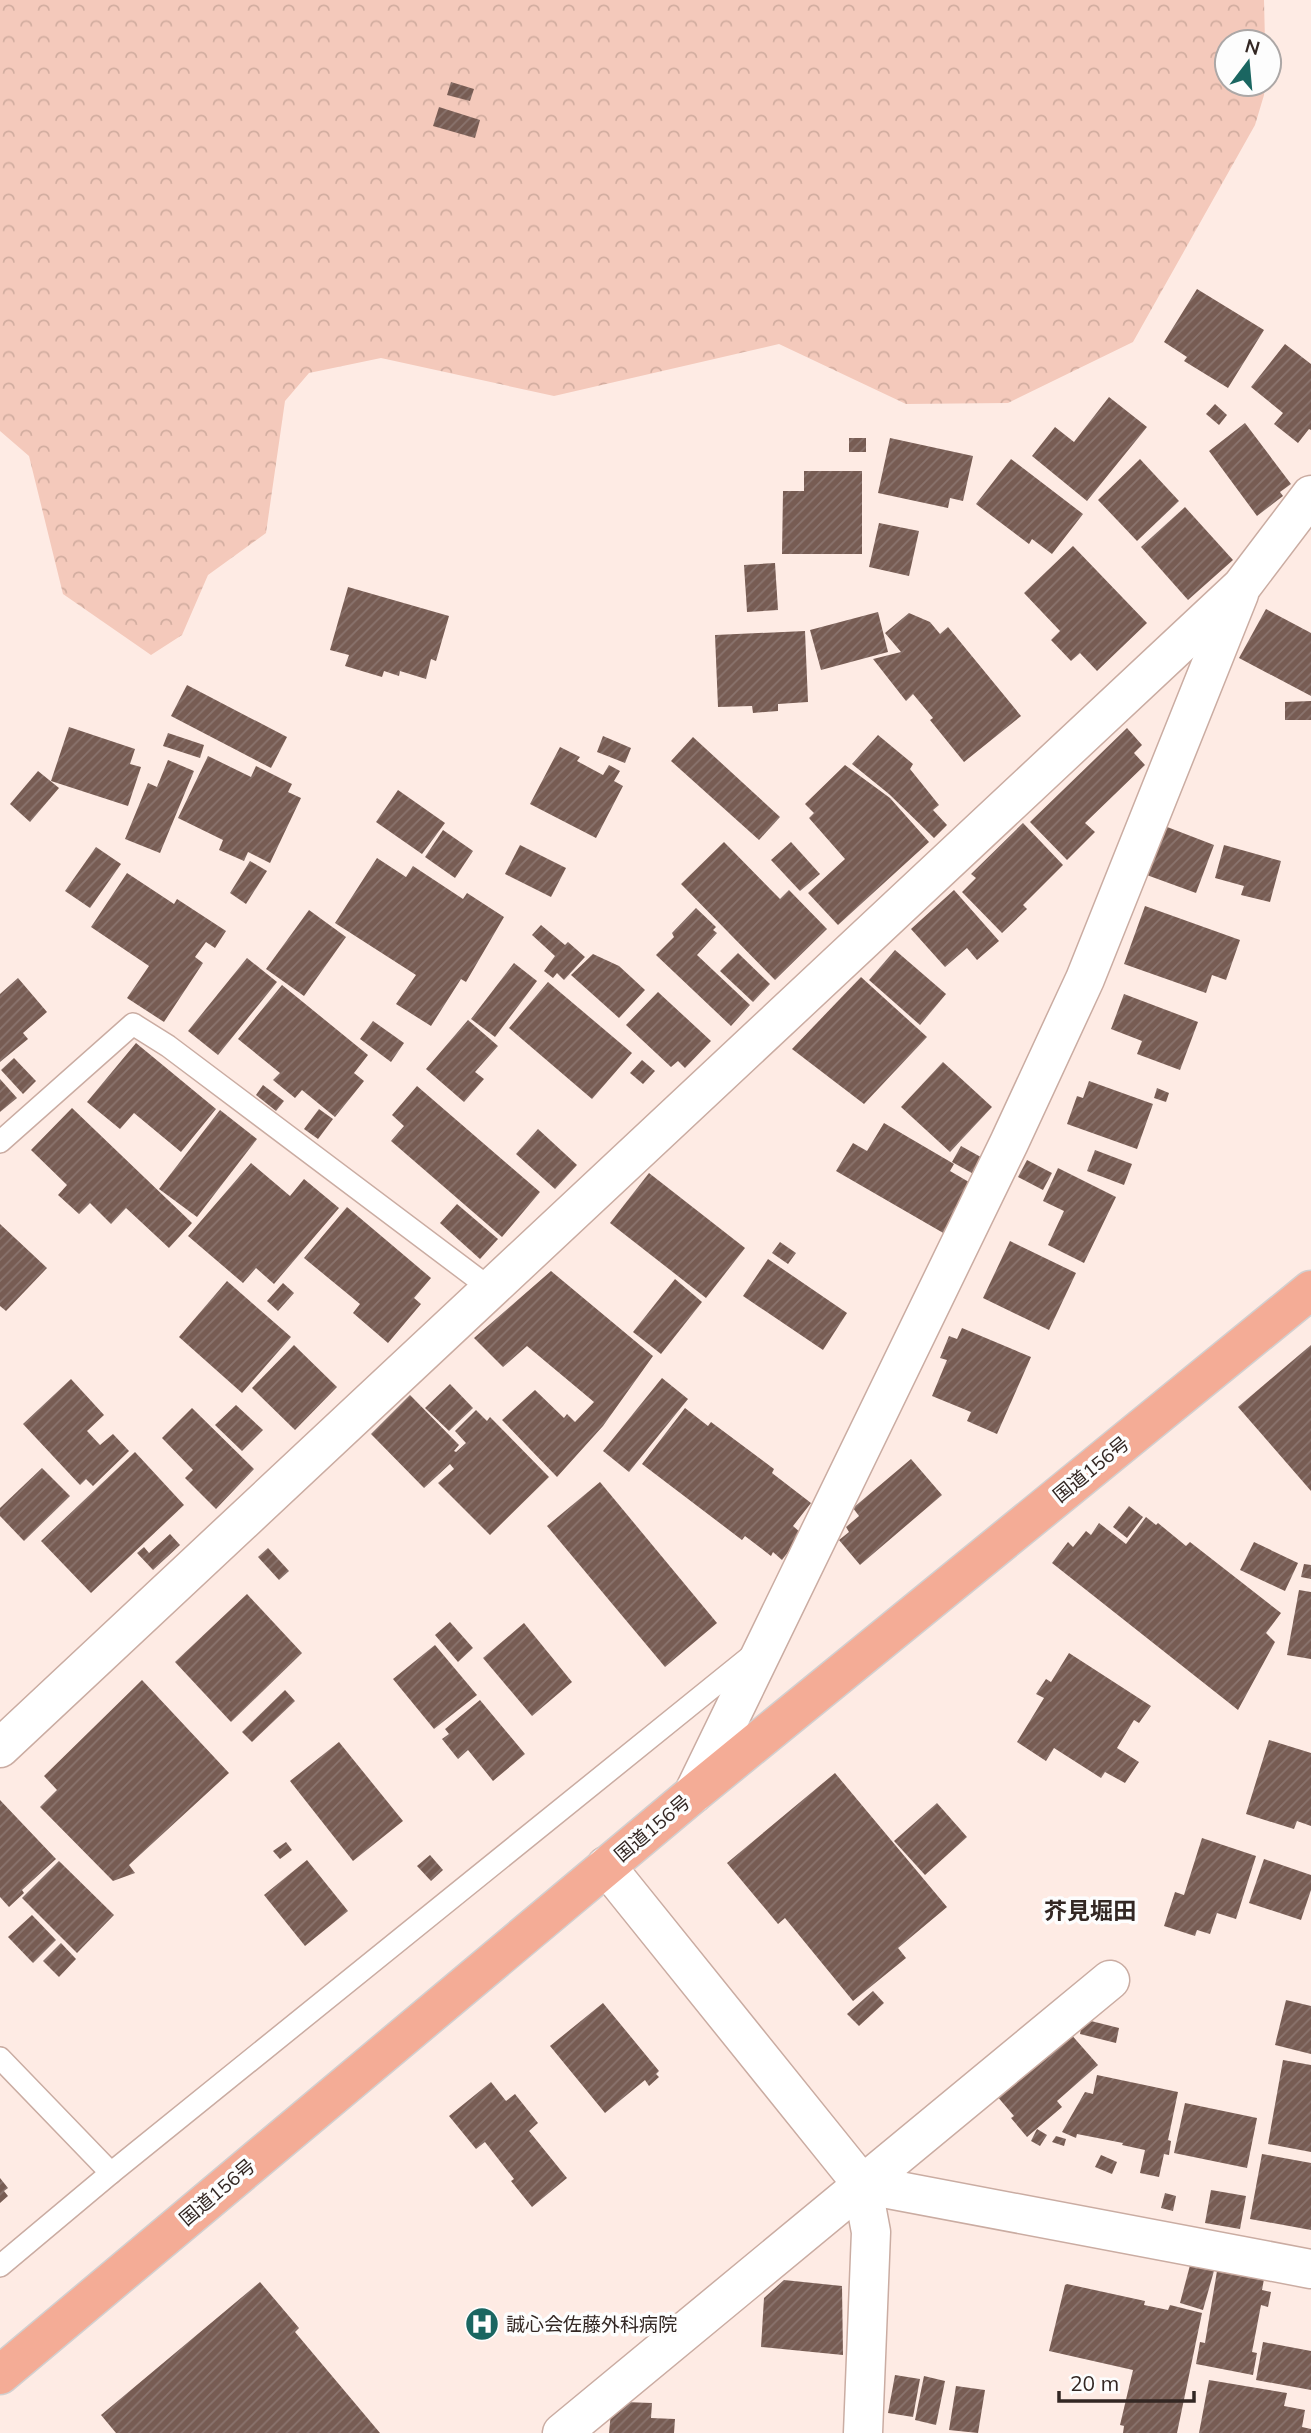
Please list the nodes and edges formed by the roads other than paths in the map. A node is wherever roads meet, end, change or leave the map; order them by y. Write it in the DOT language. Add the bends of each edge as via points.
graph roads {
  1 [pos="1311,495"];
  2 [pos="1242,586"];
  3 [pos="0,1142"];
  4 [pos="491,1289"];
  5 [pos="1311,1290"];
  6 [pos="766,1645"];
  7 [pos="0,1748"];
  8 [pos="693,1794"];
  9 [pos="606,1866"];
  10 [pos="1110,1980"];
  11 [pos="0,2058"];
  12 [pos="111,2173"];
  13 [pos="862,2184"];
  14 [pos="0,2266"];
  15 [pos="1311,2269"];
  16 [pos="0,2375"];
  17 [pos="562,2433"];
  18 [pos="863,2433"];
  1 -- 2 [label="street"];
  2 -- 4 [label="street"];
  2 -- 6 [label="street" via="1085,979"];
  3 -- 4 [label="lane" via="133,1024 168,1045"];
  4 -- 7 [label="street"];
  5 -- 8 [label="highway, 国道156号"];
  6 -- 8 [label="street"];
  6 -- 12 [label="lane"];
  8 -- 9 [label="highway, 国道156号"];
  9 -- 13 [label="street"];
  9 -- 16 [label="highway, 国道156号"];
  10 -- 13 [label="street"];
  11 -- 12 [label="lane"];
  12 -- 14 [label="lane"];
  13 -- 15 [label="street"];
  13 -- 17 [label="street"];
  13 -- 18 [label="street" via="871,2232"];
}
